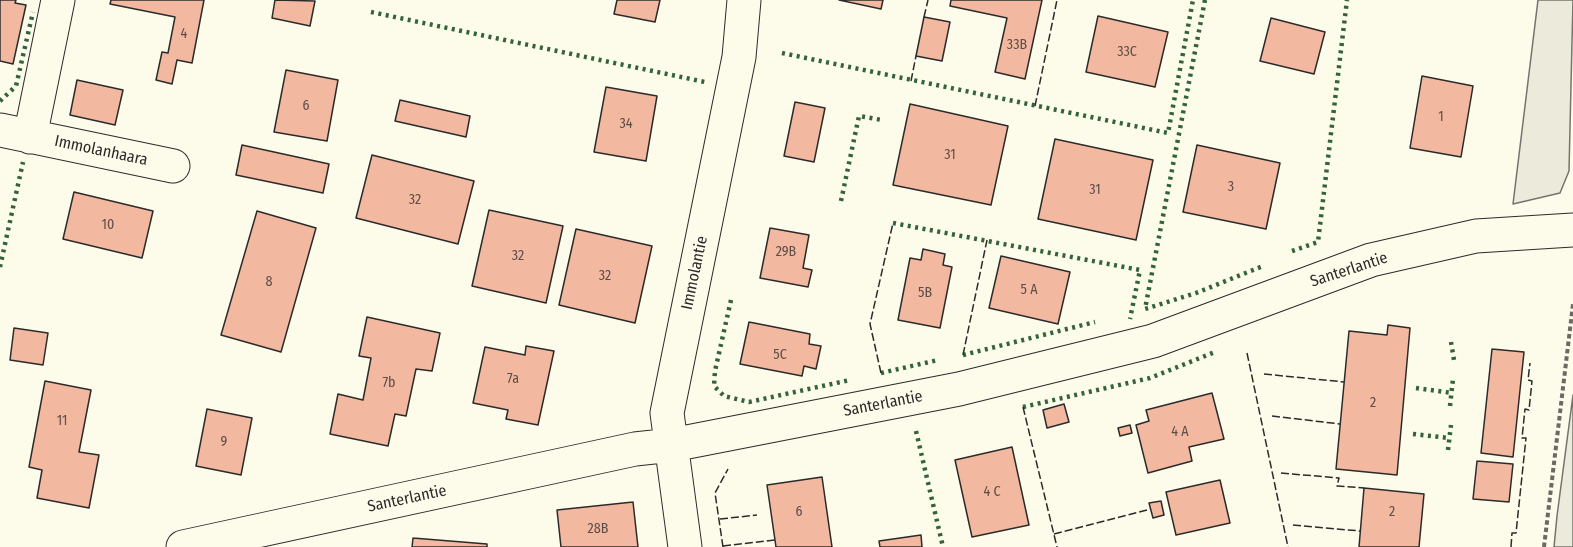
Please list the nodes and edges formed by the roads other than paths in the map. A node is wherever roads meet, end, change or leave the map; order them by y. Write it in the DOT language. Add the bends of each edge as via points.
graph roads {
  1 [pos="58,0"];
  2 [pos="744,0"];
  3 [pos="15,133"];
  4 [pos="173,166"];
  5 [pos="1573,230"];
  6 [pos="672,445"];
  7 [pos="183,547"];
  8 [pos="685,547"];
  1 -- 3 [label="street, Immolanhaara"];
  2 -- 6 [label="street, Immolantie" via="739,57 667,413"];
  3 -- 4 [label="street, Immolanhaara"];
  5 -- 6 [label="street, Santerlantie" via="1476,236 1371,260 1153,341 952,390"];
  6 -- 7 [label="street, Santerlantie" via="623,452"];
  6 -- 8 [label="street, Immolantie"];
}
